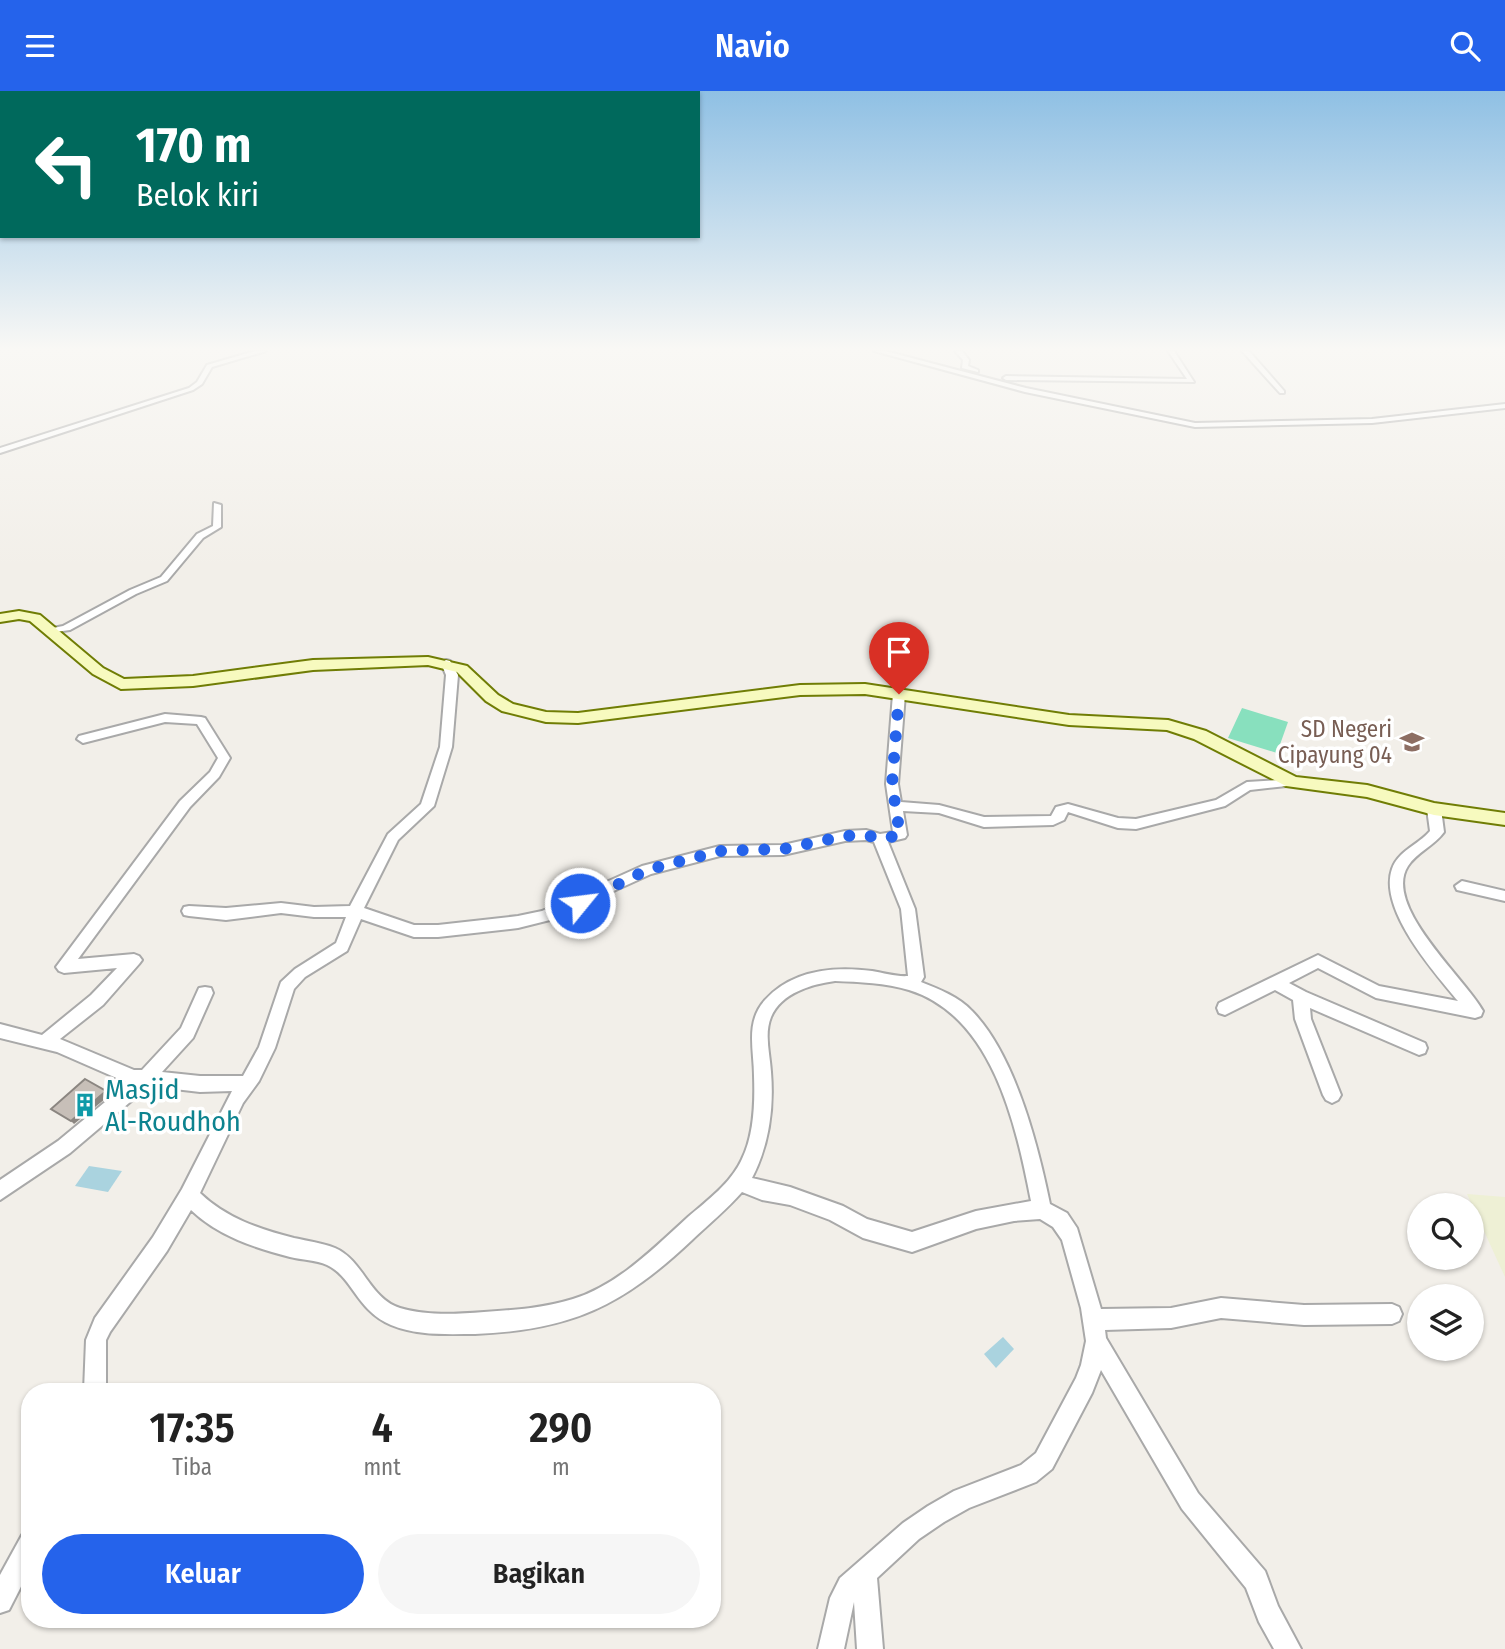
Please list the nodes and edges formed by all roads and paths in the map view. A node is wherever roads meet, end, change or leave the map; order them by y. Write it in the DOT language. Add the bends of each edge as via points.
graph roads {
  1 [pos="78,424"];
  2 [pos="1192,424"];
  3 [pos="1242,424"];
  4 [pos="0,451"];
  5 [pos="217,505"];
  6 [pos="0,618"];
  7 [pos="52,631"];
  8 [pos="446,663"];
  9 [pos="899,694"];
  10 [pos="83,739"];
  11 [pos="1292,782"];
  12 [pos="897,806"];
  13 [pos="1434,809"];
  14 [pos="1505,819"];
  15 [pos="880,839"];
  16 [pos="1462,886"];
  17 [pos="1505,896"];
  18 [pos="188,911"];
  19 [pos="355,911"];
  20 [pos="1276,983"];
  21 [pos="911,984"];
  22 [pos="205,993"];
  23 [pos="1300,997"];
  24 [pos="1225,1008"];
  25 [pos="0,1031"];
  26 [pos="46,1041"];
  27 [pos="1419,1048"];
  28 [pos="145,1079"];
  29 [pos="247,1083"];
  30 [pos="1332,1095"];
  31 [pos="739,1182"];
  32 [pos="0,1191"];
  33 [pos="188,1195"];
  34 [pos="1042,1210"];
  35 [pos="1392,1314"];
  36 [pos="1094,1330"];
  37 [pos="95,1383"];
  38 [pos="21,1560"];
  39 [pos="863,1574"];
  40 [pos="0,1601"];
  41 [pos="831,1649"];
  42 [pos="870,1649"];
  43 [pos="1288,1649"];
  1 -- 4 [label="street"];
  2 -- 3 [label="street"];
  5 -- 7 [label="street" via="217,527 200,536 167,577"];
  6 -- 7 [label="street" via="35,618"];
  7 -- 8 [label="street" via="110,680 131,685 313,665 409,660"];
  8 -- 9 [label="street" via="466,671 508,708 559,718 815,689"];
  8 -- 19 [label="street" via="452,675 446,747 427,806 393,837"];
  9 -- 11 [label="street" via="1069,720 1168,725 1200,735"];
  9 -- 12 [label="street" via="892,784"];
  10 -- 26 [label="street" via="178,717 201,721 224,758 64,967 134,960 97,1000"];
  11 -- 12 [label="street" via="1247,786 1220,803 1136,824 1068,808 1053,820 984,822 939,809"];
  11 -- 13 [label="street" via="1378,793"];
  12 -- 15 [label="street" via="900,835"];
  13 -- 14 [label="street"];
  13 -- 20 [label="street" via="1437,832 1399,869 1395,894 1416,932 1475,1011 1376,992 1318,961"];
  15 -- 19 [label="street" via="845,836 783,849 713,852 647,870 569,907 518,922 420,932"];
  15 -- 21 [label="street" via="910,917 917,973"];
  16 -- 17 [label="street"];
  18 -- 19 [label="street"];
  19 -- 29 [label="street" via="342,947 300,972 287,986 267,1048"];
  20 -- 23 [label="street"];
  20 -- 24 [label="street"];
  21 -- 31 [label="street" via="853,974 824,976 790,987 767,1008 760,1028 763,1078 755,1144"];
  21 -- 34 [label="street" via="957,1006 991,1049 1033,1168"];
  22 -- 28 [label="street" via="187,1033"];
  23 -- 27 [label="street"];
  23 -- 30 [label="street" via="1303,1019"];
  25 -- 26 [label="street"];
  26 -- 28 [label="street" via="118,1073"];
  28 -- 29 [label="street"];
  28 -- 32 [label="street" via="57,1153"];
  29 -- 33 [label="street"];
  31 -- 33 [label="street" via="656,1261 608,1297 531,1320 449,1324 414,1321 386,1312 372,1303 347,1268 332,1257 237,1230 208,1216"];
  31 -- 34 [label="street" via="912,1242 976,1220"];
  33 -- 37 [label="street" via="160,1244 102,1325 96,1340"];
  34 -- 36 [label="street" via="1060,1220 1070,1235"];
  35 -- 36 [label="street" via="1304,1315 1221,1308"];
  36 -- 39 [label="street" via="1084,1385 1044,1461 1028,1474 961,1499 936,1514"];
  36 -- 43 [label="street" via="1190,1501 1256,1580"];
  38 -- 40 [label="street"];
  39 -- 41 [label="street" via="842,1598"];
  39 -- 42 [label="street"];
}
